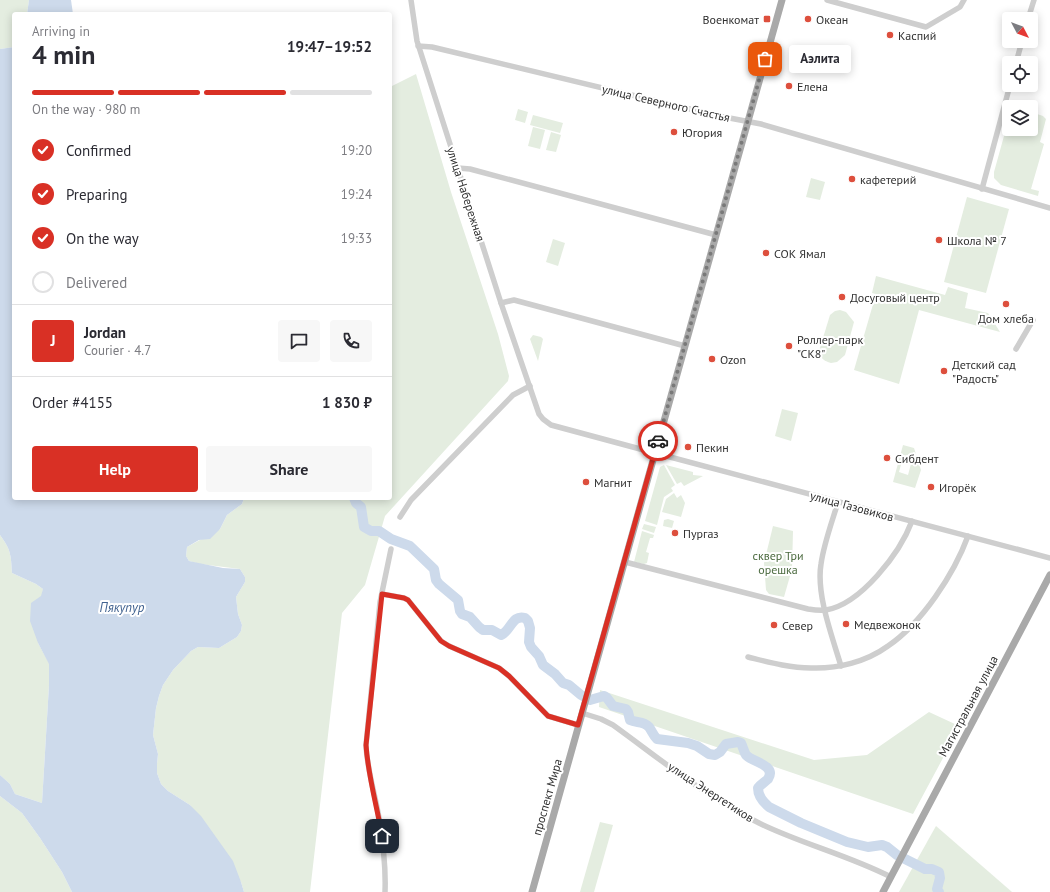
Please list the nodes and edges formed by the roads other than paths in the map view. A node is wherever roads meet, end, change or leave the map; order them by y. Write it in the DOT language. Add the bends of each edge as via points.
graph roads {
  1 [pos="410,0"];
  2 [pos="782,0"];
  3 [pos="827,0"];
  4 [pos="964,0"];
  5 [pos="1034,0"];
  6 [pos="1030,12"];
  7 [pos="418,46"];
  8 [pos="1008,92"];
  9 [pos="748,122"];
  10 [pos="458,168"];
  11 [pos="982,189"];
  12 [pos="1050,208"];
  13 [pos="716,235"];
  14 [pos="501,302"];
  15 [pos="1033,320"];
  16 [pos="685,346"];
  17 [pos="1016,349"];
  18 [pos="530,386"];
  19 [pos="655,454"];
  20 [pos="838,502"];
  21 [pos="400,517"];
  22 [pos="912,521"];
  23 [pos="968,536"];
  24 [pos="391,549"];
  25 [pos="1050,558"];
  26 [pos="625,562"];
  27 [pos="1050,575"];
  28 [pos="382,594"];
  29 [pos="826,610"];
  30 [pos="748,657"];
  31 [pos="841,666"];
  32 [pos="582,711"];
  33 [pos="578,725"];
  34 [pos="891,877"];
  35 [pos="385,892"];
  36 [pos="532,892"];
  37 [pos="883,892"];
  1 -- 7 [label="street, улица Набережная"];
  2 -- 9 [label="main road"];
  3 -- 4 [label="street" via="926,27 960,7"];
  5 -- 6 [label="street"];
  7 -- 9 [label="street, улица Северного Счастья" via="432,47"];
  7 -- 10 [label="street, улица Набережная"];
  8 -- 11 [label="street"];
  9 -- 11 [label="street, улица Северного Счастья"];
  9 -- 13 [label="main road"];
  10 -- 13 [label="street"];
  10 -- 14 [label="street, улица Набережная"];
  11 -- 12 [label="street, улица Северного Счастья"];
  13 -- 16 [label="main road"];
  14 -- 16 [label="street" via="514,300"];
  14 -- 18 [label="street, улица Набережная"];
  15 -- 17 [label="street"];
  16 -- 19 [label="main road"];
  18 -- 19 [label="street, улица Набережная" via="539,414 546,423"];
  18 -- 21 [label="street" via="513,395 411,500"];
  19 -- 20 [label="street, улица Газовиков"];
  19 -- 26 [label="main road"];
  20 -- 22 [label="street, улица Газовиков"];
  20 -- 29 [label="street" via="821,563 820,588"];
  22 -- 23 [label="street, улица Газовиков"];
  22 -- 29 [label="street" via="893,553 867,587 846,602"];
  23 -- 25 [label="street, улица Газовиков"];
  23 -- 31 [label="street" via="951,573 906,631 876,654"];
  24 -- 28 [label="street"];
  26 -- 29 [label="street" via="808,609"];
  26 -- 32 [label="main road, проспект Мира"];
  27 -- 34 [label="main road, Магистральная улица"];
  28 -- 33 [label="street" via="408,600 441,641 499,668 548,716"];
  28 -- 35 [label="street" via="366,745 368,768 382,836"];
  29 -- 31 [label="street"];
  30 -- 31 [label="street" via="800,668"];
  32 -- 33 [label="main road, проспект Мира"];
  32 -- 34 [label="street, улица Энергетиков" via="613,725 696,785 745,816 773,830"];
  33 -- 36 [label="main road, проспект Мира"];
  34 -- 37 [label="main road"];
}
